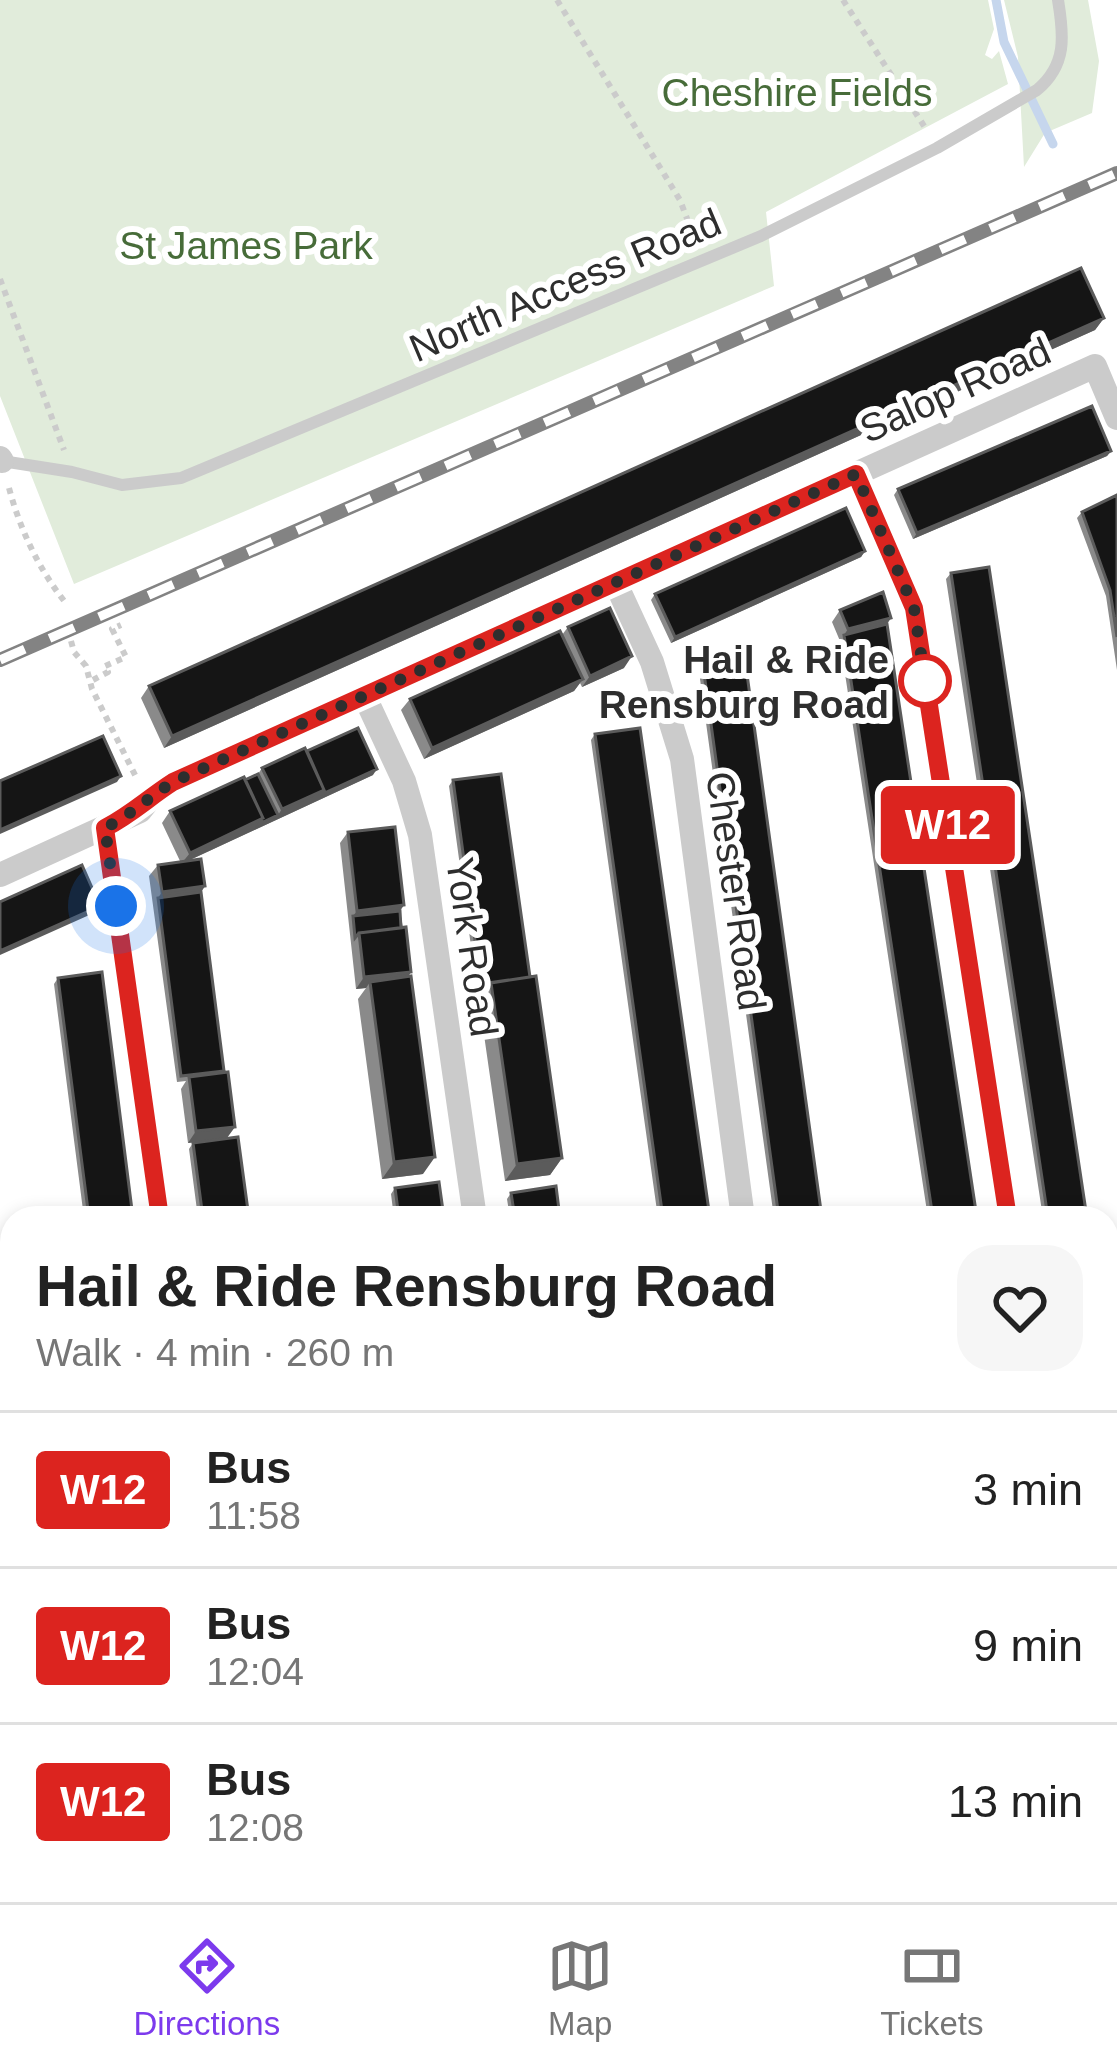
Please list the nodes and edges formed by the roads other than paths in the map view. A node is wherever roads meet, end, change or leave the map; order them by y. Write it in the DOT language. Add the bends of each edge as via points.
graph roads {
  1 [pos="1058,0"];
  2 [pos="1117,418"];
  3 [pos="1,460"];
  4 [pos="856,474"];
  5 [pos="616,584"];
  6 [pos="364,695"];
  7 [pos="105,828"];
  8 [pos="0,875"];
  9 [pos="158,1206"];
  10 [pos="473,1206"];
  11 [pos="741,1206"];
  12 [pos="1006,1206"];
  1 -- 3 [label="lane, North Access Road" via="1065,45 1037,90 760,236 181,478 122,485"];
  2 -- 4 [label="street, Salop Road" via="1095,367"];
  4 -- 5 [label="street, Salop Road"];
  4 -- 12 [label="street" via="914,608"];
  5 -- 6 [label="street, Salop Road"];
  5 -- 11 [label="street, Chester Road" via="652,662 682,759"];
  6 -- 7 [label="street, Salop Road" via="173,782"];
  6 -- 10 [label="street, York Road" via="420,835"];
  7 -- 8 [label="street, Salop Road"];
  7 -- 9 [label="street"];
}
